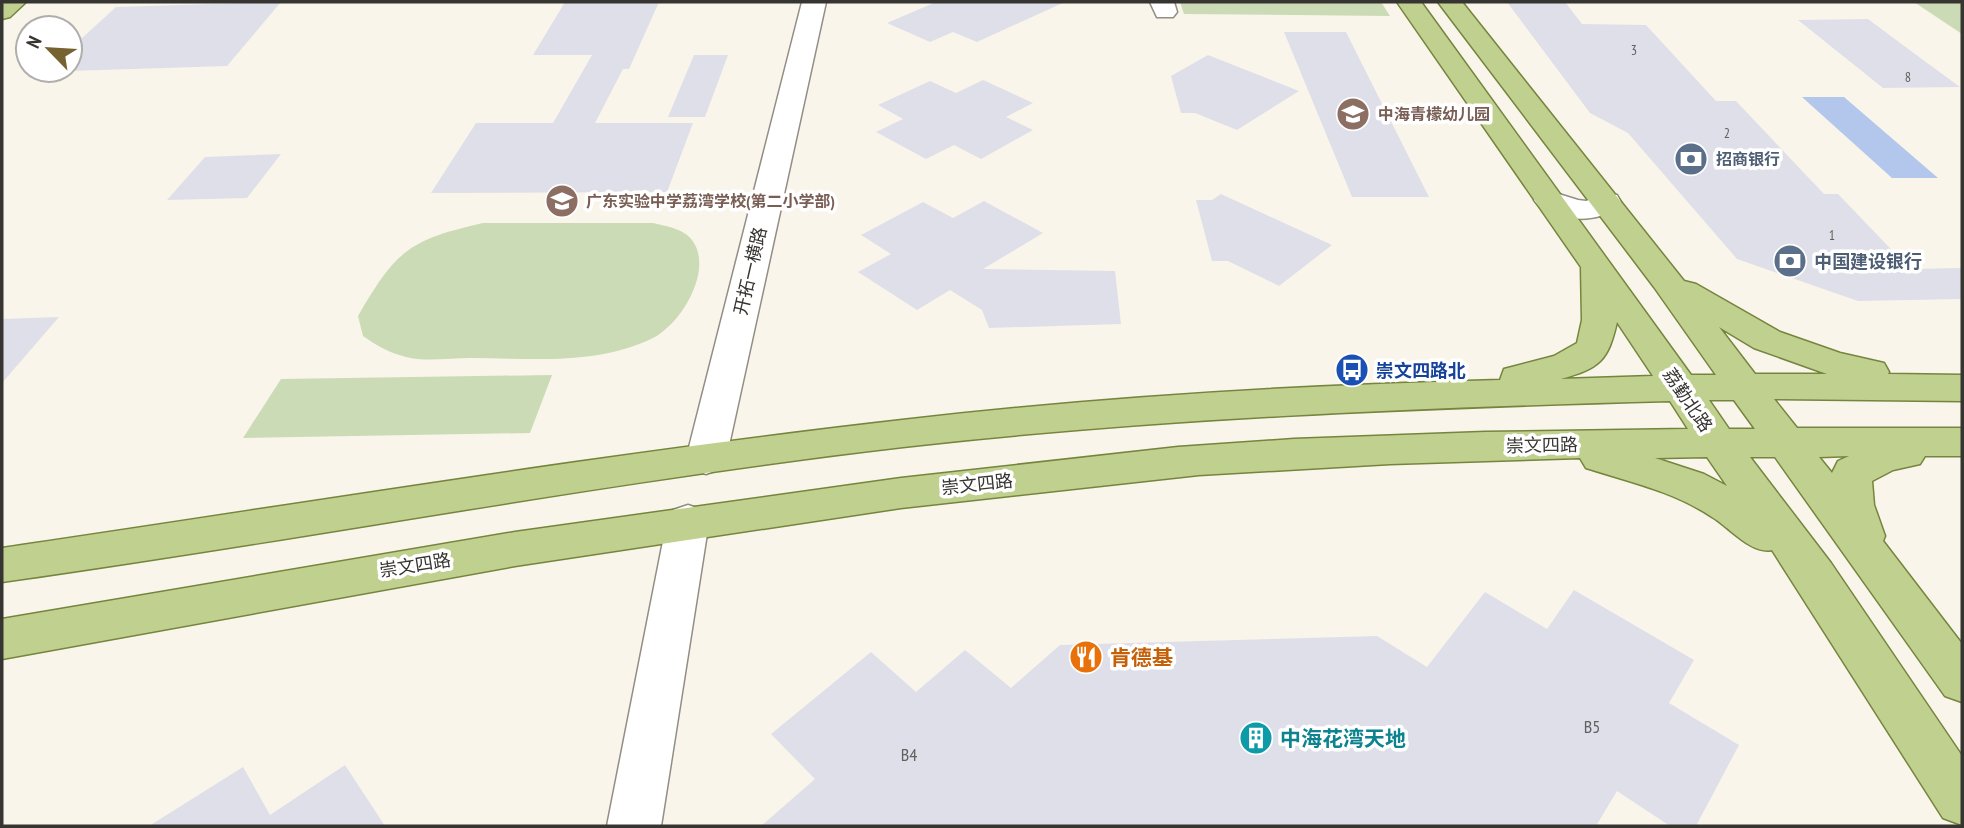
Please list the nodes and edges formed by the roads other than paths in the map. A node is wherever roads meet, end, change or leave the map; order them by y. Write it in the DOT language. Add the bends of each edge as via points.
graph roads {
  1 [pos="14,2"];
  2 [pos="814,2"];
  3 [pos="1409,2"];
  4 [pos="1450,2"];
  5 [pos="2,12"];
  6 [pos="1549,200"];
  7 [pos="1605,202"];
  8 [pos="1597,266"];
  9 [pos="1667,280"];
  10 [pos="1746,387"];
  11 [pos="1679,388"];
  12 [pos="1957,388"];
  13 [pos="1457,394"];
  14 [pos="1404,396"];
  15 [pos="1718,443"];
  16 [pos="1787,443"];
  17 [pos="1539,445"];
  18 [pos="1962,445"];
  19 [pos="1430,447"];
  20 [pos="706,459"];
  21 [pos="688,520"];
  22 [pos="2,565"];
  23 [pos="1815,576"];
  24 [pos="1883,576"];
  25 [pos="2,639"];
  26 [pos="1962,681"];
  27 [pos="1962,800"];
  28 [pos="634,826"];
  1 -- 5 [label="main road"];
  2 -- 20 [label="street, 开拓一横路"];
  3 -- 6 [label="main road, 荔勤北路"];
  4 -- 7 [label="main road"];
  6 -- 7 [label="street" via="1577,210 1596,209"];
  6 -- 8 [label="main road, 荔勤北路"];
  7 -- 9 [label="main road"];
  8 -- 11 [label="main road, 荔勤北路"];
  8 -- 13 [label="main road" via="1601,320 1593,349 1566,365"];
  9 -- 10 [label="main road"];
  9 -- 12 [label="main road" via="1767,340 1832,363"];
  10 -- 11 [label="main road"];
  10 -- 12 [label="main road"];
  10 -- 16 [label="main road"];
  11 -- 13 [label="main road"];
  11 -- 15 [label="main road, 荔勤北路"];
  13 -- 14 [label="main road"];
  14 -- 19 [label="main road" via="1433,407 1445,425"];
  14 -- 20 [label="main road" via="1205,406 906,433"];
  15 -- 16 [label="main road, 崇文四路"];
  15 -- 17 [label="main road, 崇文四路"];
  15 -- 23 [label="main road, 荔勤北路"];
  16 -- 18 [label="main road, 崇文四路"];
  16 -- 24 [label="main road"];
  17 -- 19 [label="main road, 崇文四路"];
  17 -- 23 [label="main road" via="1628,464 1702,489 1732,506"];
  18 -- 24 [label="main road" via="1886,456 1852,472 1854,514"];
  19 -- 21 [label="main road, 崇文四路" via="1196,461"];
  20 -- 22 [label="main road"];
  21 -- 25 [label="main road, 崇文四路"];
  21 -- 28 [label="street"];
  23 -- 27 [label="main road, 荔勤北路"];
  24 -- 26 [label="main road"];
}
